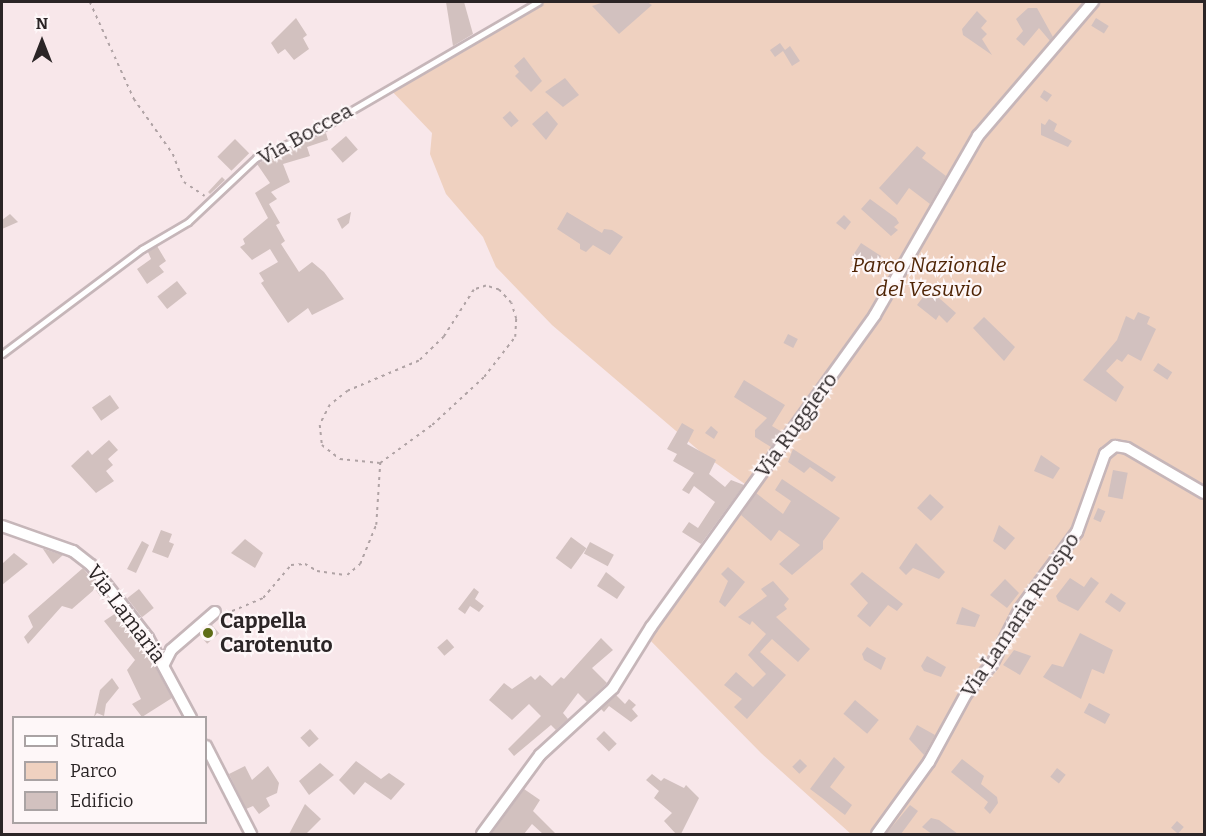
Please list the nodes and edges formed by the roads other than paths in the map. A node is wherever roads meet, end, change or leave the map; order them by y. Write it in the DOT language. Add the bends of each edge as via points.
graph roads {
  1 [pos="538,2"];
  2 [pos="1094,2"];
  3 [pos="2,354"];
  4 [pos="1204,493"];
  5 [pos="2,526"];
  6 [pos="215,612"];
  7 [pos="164,664"];
  8 [pos="190,716"];
  9 [pos="207,748"];
  10 [pos="251,834"];
  11 [pos="482,834"];
  12 [pos="877,834"];
  1 -- 3 [label="lane, Via Boccea" via="318,130 256,158 209,205"];
  2 -- 11 [label="street, Via Ruggiero" via="978,136 874,315 651,627 613,688 540,755"];
  4 -- 12 [label="street, Via Lamaria Ruospo" via="1127,448 1115,446 1105,454 1077,532 1020,609 992,664 966,694 929,762"];
  5 -- 7 [label="street, Via Lamaria" via="82,556 102,576"];
  6 -- 7 [label="street" via="171,650"];
  7 -- 8 [label="street, Via Lamaria"];
  9 -- 10 [label="street"];
}
